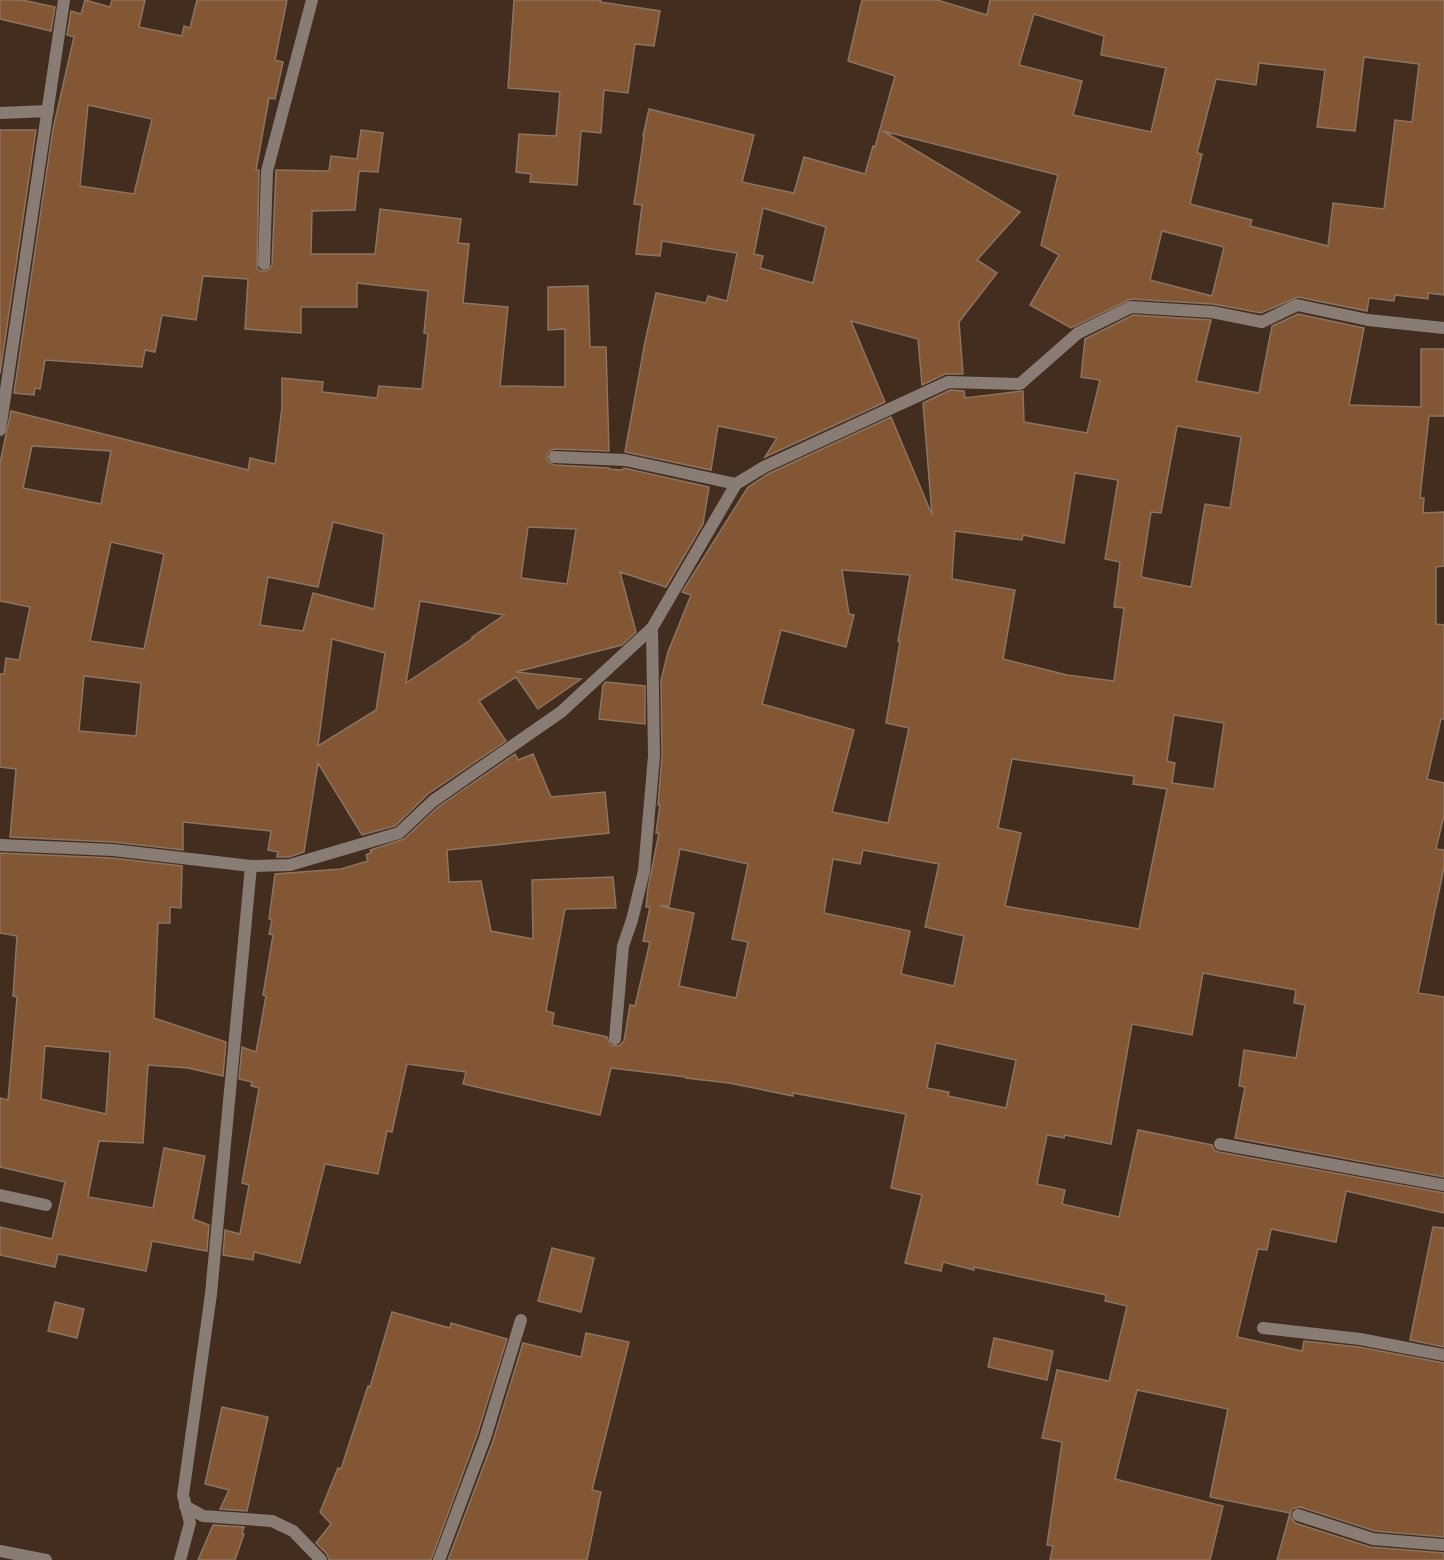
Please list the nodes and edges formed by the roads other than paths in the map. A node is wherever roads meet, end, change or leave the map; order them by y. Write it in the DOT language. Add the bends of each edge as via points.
graph roads {
  1 [pos="64,0"];
  2 [pos="312,0"];
  3 [pos="48,111"];
  4 [pos="0,113"];
  5 [pos="264,264"];
  6 [pos="1444,328"];
  7 [pos="0,430"];
  8 [pos="554,457"];
  9 [pos="736,484"];
  10 [pos="652,628"];
  11 [pos="0,845"];
  12 [pos="251,866"];
  13 [pos="615,1039"];
  14 [pos="1220,1144"];
  15 [pos="1444,1185"];
  16 [pos="0,1195"];
  17 [pos="46,1205"];
  18 [pos="521,1320"];
  19 [pos="1263,1328"];
  20 [pos="1444,1355"];
  21 [pos="185,1506"];
  22 [pos="1298,1515"];
  23 [pos="1444,1545"];
  24 [pos="0,1551"];
  25 [pos="46,1560"];
  26 [pos="180,1560"];
  27 [pos="321,1560"];
  28 [pos="439,1560"];
  1 -- 3 [label="street"];
  2 -- 5 [label="street" via="267,171"];
  3 -- 4 [label="street"];
  3 -- 7 [label="street"];
  6 -- 9 [label="street" via="1368,320 1297,304 1262,322 1212,312 1131,307 1078,333 1020,384 948,382 764,467"];
  8 -- 9 [label="street" via="624,460"];
  9 -- 10 [label="street"];
  10 -- 12 [label="street" via="561,712 433,801 399,833 290,865"];
  10 -- 13 [label="street" via="654,756 645,860 623,946"];
  11 -- 12 [label="street" via="113,850"];
  12 -- 21 [label="street" via="211,1294 183,1495"];
  14 -- 15 [label="street"];
  16 -- 17 [label="street"];
  18 -- 28 [label="street" via="485,1438"];
  19 -- 20 [label="street" via="1360,1339"];
  21 -- 26 [label="street" via="190,1523"];
  21 -- 27 [label="street" via="203,1516 272,1521 293,1531"];
  22 -- 23 [label="street" via="1374,1539"];
  24 -- 25 [label="street"];
}
